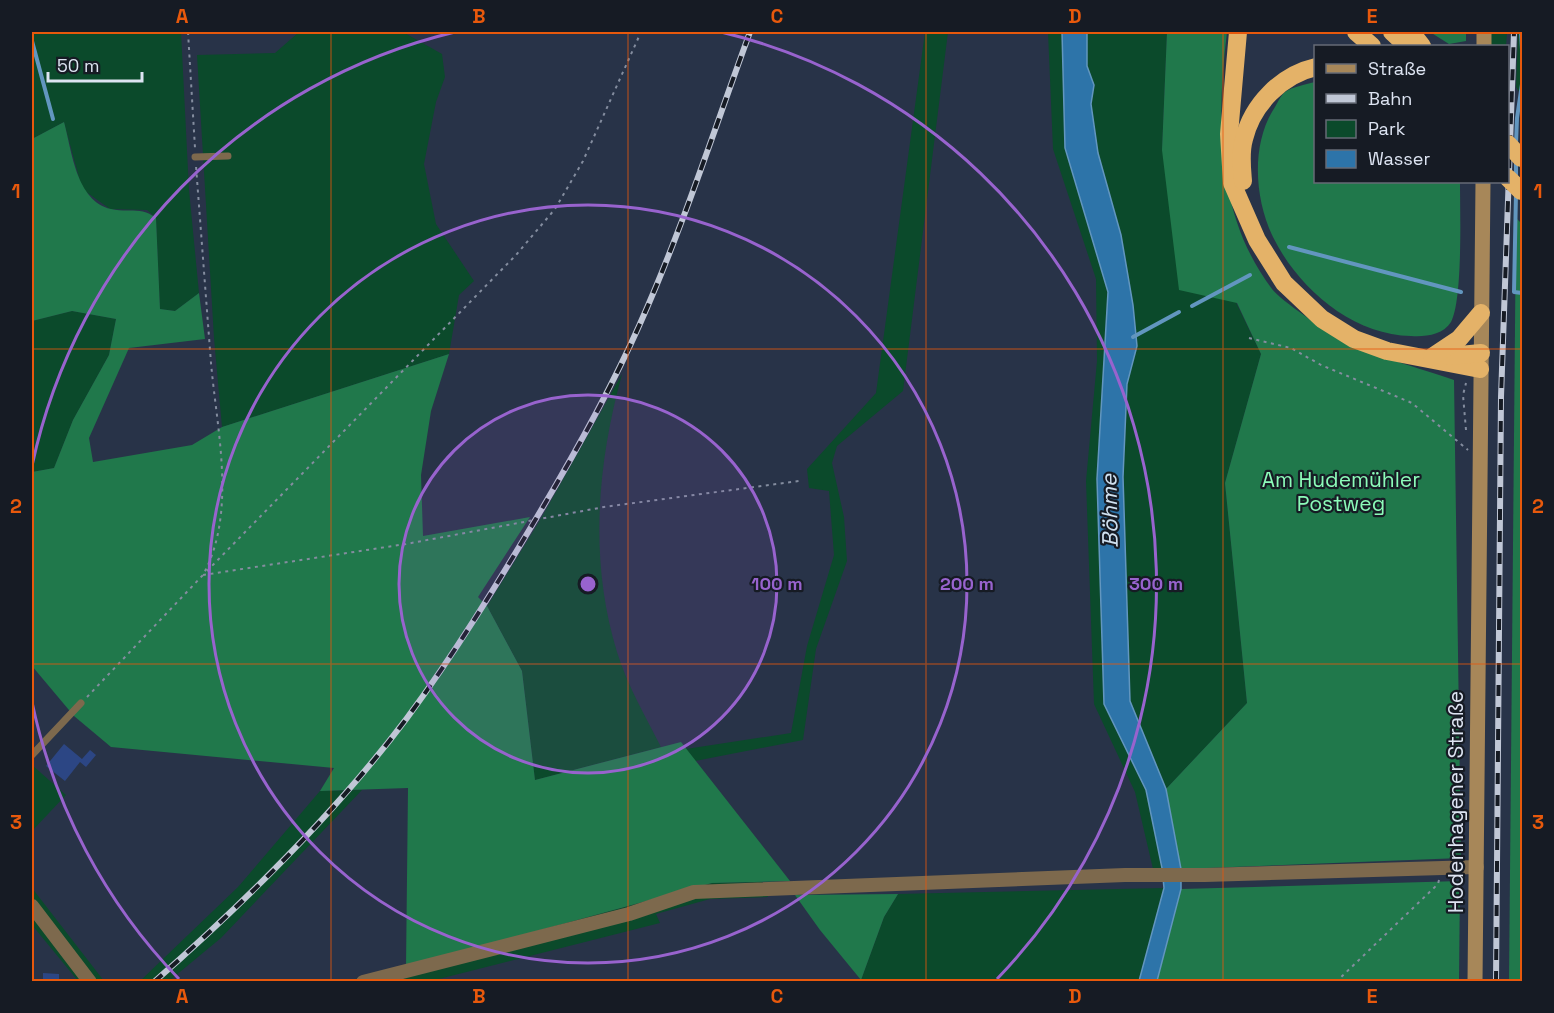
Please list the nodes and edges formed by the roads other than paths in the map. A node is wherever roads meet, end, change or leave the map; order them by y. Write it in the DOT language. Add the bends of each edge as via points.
graph roads {
  1 [pos="1238,32"];
  2 [pos="1356,32"];
  3 [pos="1392,32"];
  4 [pos="1411,32"];
  5 [pos="1371,45"];
  6 [pos="1406,45"];
  7 [pos="1421,45"];
  8 [pos="1314,69"];
  9 [pos="1509,145"];
  10 [pos="228,156"];
  11 [pos="195,157"];
  12 [pos="1522,158"];
  13 [pos="1509,179"];
  14 [pos="1483,183"];
  15 [pos="1522,192"];
  16 [pos="1244,207"];
  17 [pos="1481,313"];
  18 [pos="1432,357"];
  19 [pos="1480,361"];
  20 [pos="81,703"];
  21 [pos="32,755"];
  22 [pos="1477,867"];
  23 [pos="32,906"];
  24 [pos="409,976"];
  25 [pos="90,981"];
  26 [pos="363,981"];
  27 [pos="1475,981"];
  1 -- 16 [label="highway" via="1229,134 1232,183"];
  2 -- 5 [label="highway"];
  3 -- 6 [label="highway"];
  4 -- 7 [label="highway"];
  8 -- 16 [label="highway" via="1286,79 1259,104 1243,140"];
  9 -- 12 [label="highway, bridge"];
  10 -- 11 [label="lane"];
  13 -- 15 [label="highway, bridge"];
  14 -- 17 [label="main road, Hodenhagener Straße"];
  16 -- 18 [label="highway" via="1257,240 1284,283 1322,319 1354,339 1387,351"];
  17 -- 18 [label="highway" via="1458,339"];
  17 -- 19 [label="main road, Hodenhagener Straße"];
  18 -- 19 [label="highway"];
  19 -- 22 [label="main road, Hodenhagener Straße"];
  20 -- 21 [label="lane"];
  22 -- 24 [label="street" via="1204,876 1151,874 694,892"];
  22 -- 27 [label="main road, Hodenhagener Straße"];
  23 -- 25 [label="street"];
  24 -- 26 [label="street"];
}
